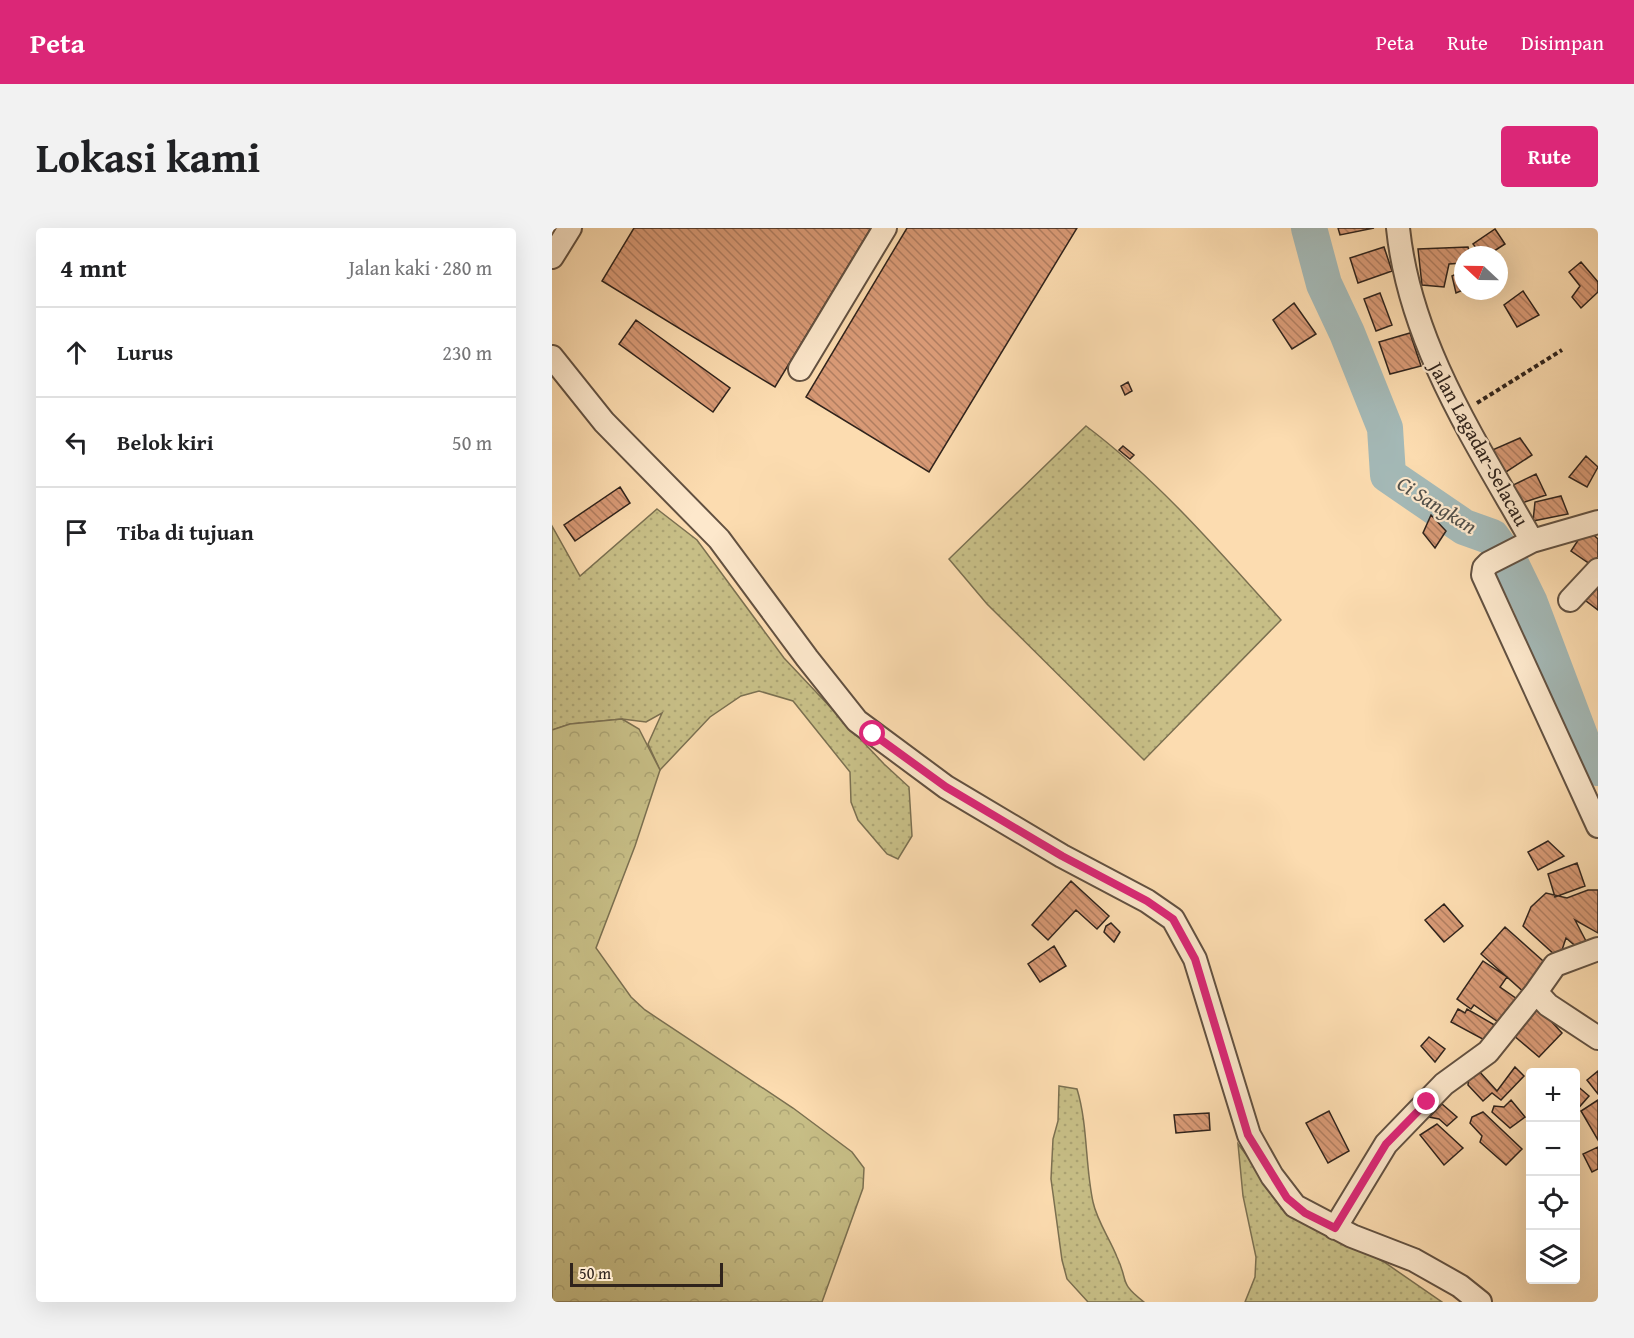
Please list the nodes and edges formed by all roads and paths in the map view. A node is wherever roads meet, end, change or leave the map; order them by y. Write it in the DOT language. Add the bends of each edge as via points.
graph roads {
  1 [pos="570,228"];
  2 [pos="885,228"];
  3 [pos="1398,228"];
  4 [pos="552,257"];
  5 [pos="1562,350"];
  6 [pos="552,357"];
  7 [pos="800,369"];
  8 [pos="1461,413"];
  9 [pos="1598,522"];
  10 [pos="1529,542"];
  11 [pos="1598,570"];
  12 [pos="1570,600"];
  13 [pos="1598,826"];
  14 [pos="1598,949"];
  15 [pos="1536,992"];
  16 [pos="1598,1038"];
  17 [pos="1335,1228"];
  18 [pos="1480,1302"];
  1 -- 4 [label="street"];
  2 -- 7 [label="street"];
  3 -- 8 [label="street, Jalan Lagadar-Selacau" via="1421,329 1432,361"];
  5 -- 8 [label="path"];
  6 -- 17 [label="street" via="604,422 719,539 857,721 946,787 1173,919 1199,970 1248,1135 1287,1198 1305,1213"];
  8 -- 10 [label="street, Jalan Lagadar-Selacau"];
  9 -- 10 [label="street"];
  10 -- 13 [label="street, Jalan Lagadar-Selacau" via="1486,566 1483,575"];
  11 -- 12 [label="street"];
  14 -- 15 [label="street" via="1555,964"];
  15 -- 16 [label="street" via="1548,1005"];
  15 -- 17 [label="street" via="1488,1052 1444,1083 1386,1144"];
  17 -- 18 [label="street" via="1414,1260"];
}
